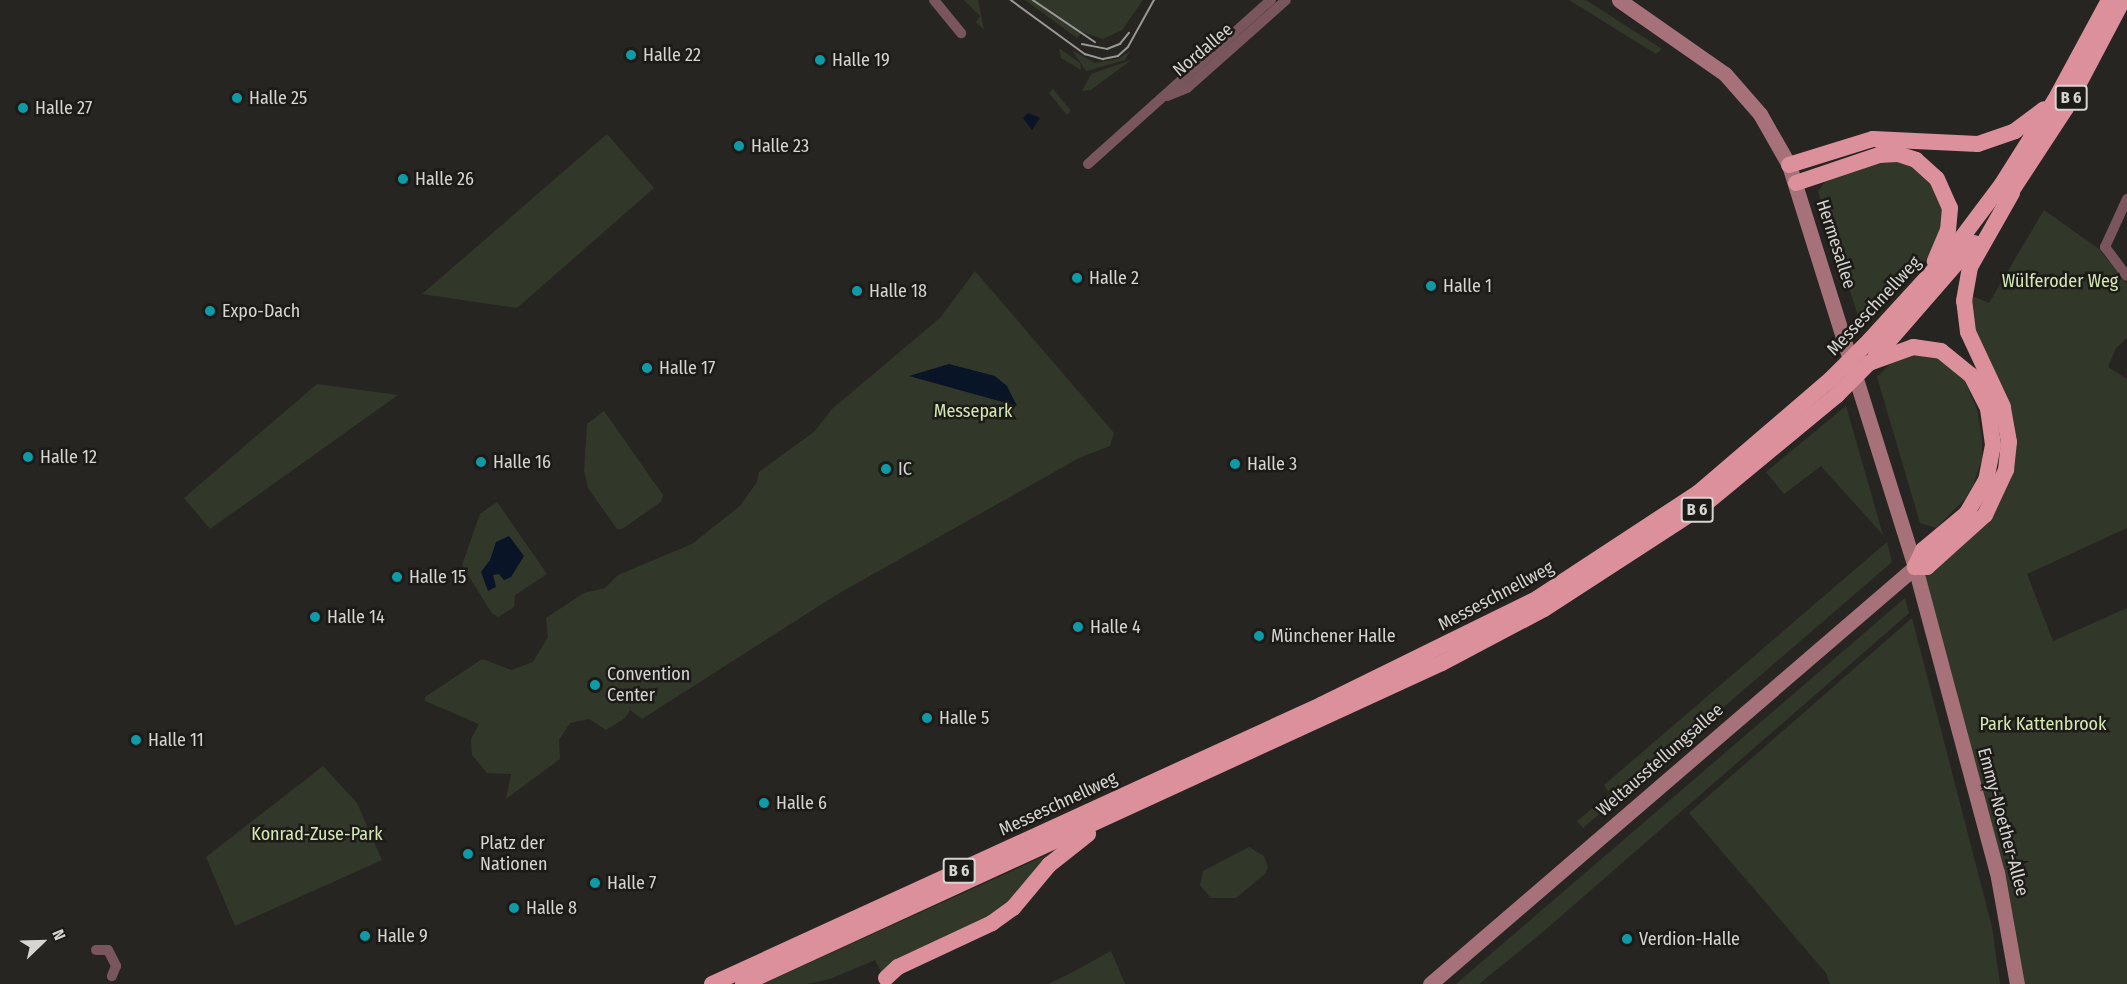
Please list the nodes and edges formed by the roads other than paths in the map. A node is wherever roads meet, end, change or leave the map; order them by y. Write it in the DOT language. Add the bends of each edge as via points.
graph roads {
  1 [pos="934,0"];
  2 [pos="1271,0"];
  3 [pos="1286,0"];
  4 [pos="1619,0"];
  5 [pos="2109,0"];
  6 [pos="2123,0"];
  7 [pos="961,33"];
  8 [pos="1166,96"];
  9 [pos="2055,100"];
  10 [pos="1088,165"];
  11 [pos="1789,165"];
  12 [pos="1796,183"];
  13 [pos="2012,193"];
  14 [pos="2127,198"];
  15 [pos="2127,276"];
  16 [pos="1924,283"];
  17 [pos="1874,360"];
  18 [pos="1834,387"];
  19 [pos="1915,567"];
  20 [pos="1124,809"];
  21 [pos="96,950"];
  22 [pos="112,976"];
  23 [pos="886,978"];
  24 [pos="712,984"];
  25 [pos="743,984"];
  26 [pos="1430,984"];
  27 [pos="2017,984"];
  1 -- 7 [label="street"];
  2 -- 8 [label="street, Nordallee" via="1180,78"];
  3 -- 8 [label="street, Nordallee" via="1187,88"];
  4 -- 11 [label="main road, Hermesallee" via="1725,74 1760,114"];
  5 -- 9 [label="highway, Messeschnellweg / B 6"];
  6 -- 13 [label="highway, Messeschnellweg / B 6" via="2066,108"];
  8 -- 10 [label="street, Nordallee"];
  9 -- 11 [label="highway" via="1996,140 1961,144 1909,138 1873,139"];
  9 -- 16 [label="highway, Messeschnellweg / B 6" via="2002,184"];
  11 -- 12 [label="main road, Hermesallee"];
  12 -- 16 [label="highway" via="1878,155 1898,154 1923,165 1943,188 1950,219"];
  12 -- 19 [label="main road, Hermesallee"];
  13 -- 17 [label="highway, Messeschnellweg / B 6" via="1934,293"];
  13 -- 19 [label="highway" via="1974,260 1964,301 1968,332 2006,418 2006,470 1997,494 1978,524 1928,567"];
  14 -- 15 [label="street" via="2105,247"];
  16 -- 18 [label="highway, Messeschnellweg / B 6, bridge" via="1870,340"];
  17 -- 18 [label="highway, Messeschnellweg / B 6, bridge"];
  17 -- 19 [label="highway" via="1913,347 1949,355 1971,375 1991,421 1992,458 1981,492 1966,514 1923,550"];
  18 -- 20 [label="highway, Messeschnellweg / B 6" via="1704,505 1544,609 1442,663"];
  18 -- 24 [label="highway, Messeschnellweg / B 6" via="1698,494 1538,598 1321,705"];
  19 -- 26 [label="main road, Weltausstellungsallee"];
  19 -- 27 [label="main road, Emmy-Noether-Allee" via="1997,872"];
  20 -- 23 [label="highway" via="1068,848 1013,908 898,967"];
  20 -- 25 [label="highway, Messeschnellweg / B 6"];
  21 -- 22 [label="street" via="108,950 116,966"];
}
